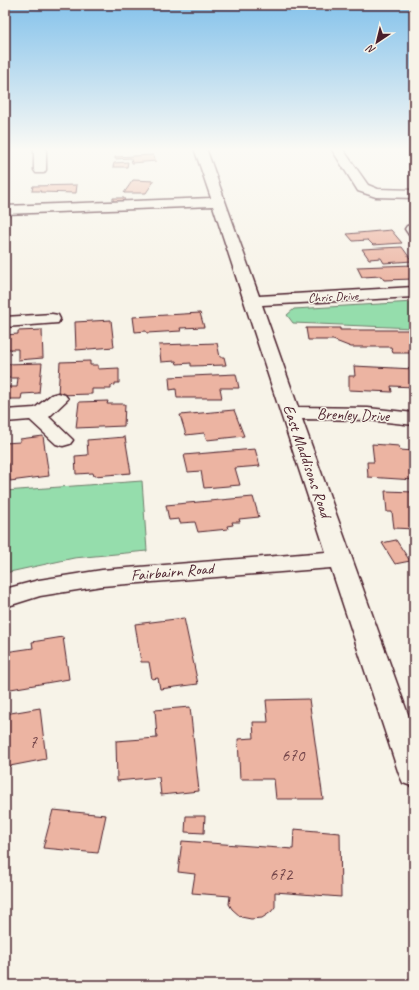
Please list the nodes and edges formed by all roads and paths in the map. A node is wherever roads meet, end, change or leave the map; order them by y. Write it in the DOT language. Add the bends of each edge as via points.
graph roads {
  1 [pos="215,194"];
  2 [pos="218,202"];
  3 [pos="5,210"];
  4 [pos="414,292"];
  5 [pos="252,301"];
  6 [pos="52,319"];
  7 [pos="5,322"];
  8 [pos="58,399"];
  9 [pos="40,413"];
  10 [pos="291,413"];
  11 [pos="5,416"];
  12 [pos="414,419"];
  13 [pos="63,440"];
  14 [pos="341,559"];
  15 [pos="5,598"];
  16 [pos="414,774"];
  1 -- 2 [label="street, East Maddisons Road"];
  2 -- 3 [label="street"];
  2 -- 5 [label="street, East Maddisons Road"];
  4 -- 5 [label="street, Chris Drive"];
  5 -- 10 [label="street, East Maddisons Road"];
  6 -- 7 [label="street"];
  8 -- 9 [label="street"];
  9 -- 11 [label="street"];
  9 -- 13 [label="street" via="39,418 42,422"];
  10 -- 12 [label="street, Brenley Drive" via="368,414"];
  10 -- 14 [label="street, East Maddisons Road"];
  14 -- 15 [label="street, Fairbairn Road" via="102,578 39,588"];
  14 -- 16 [label="street, East Maddisons Road"];
}
